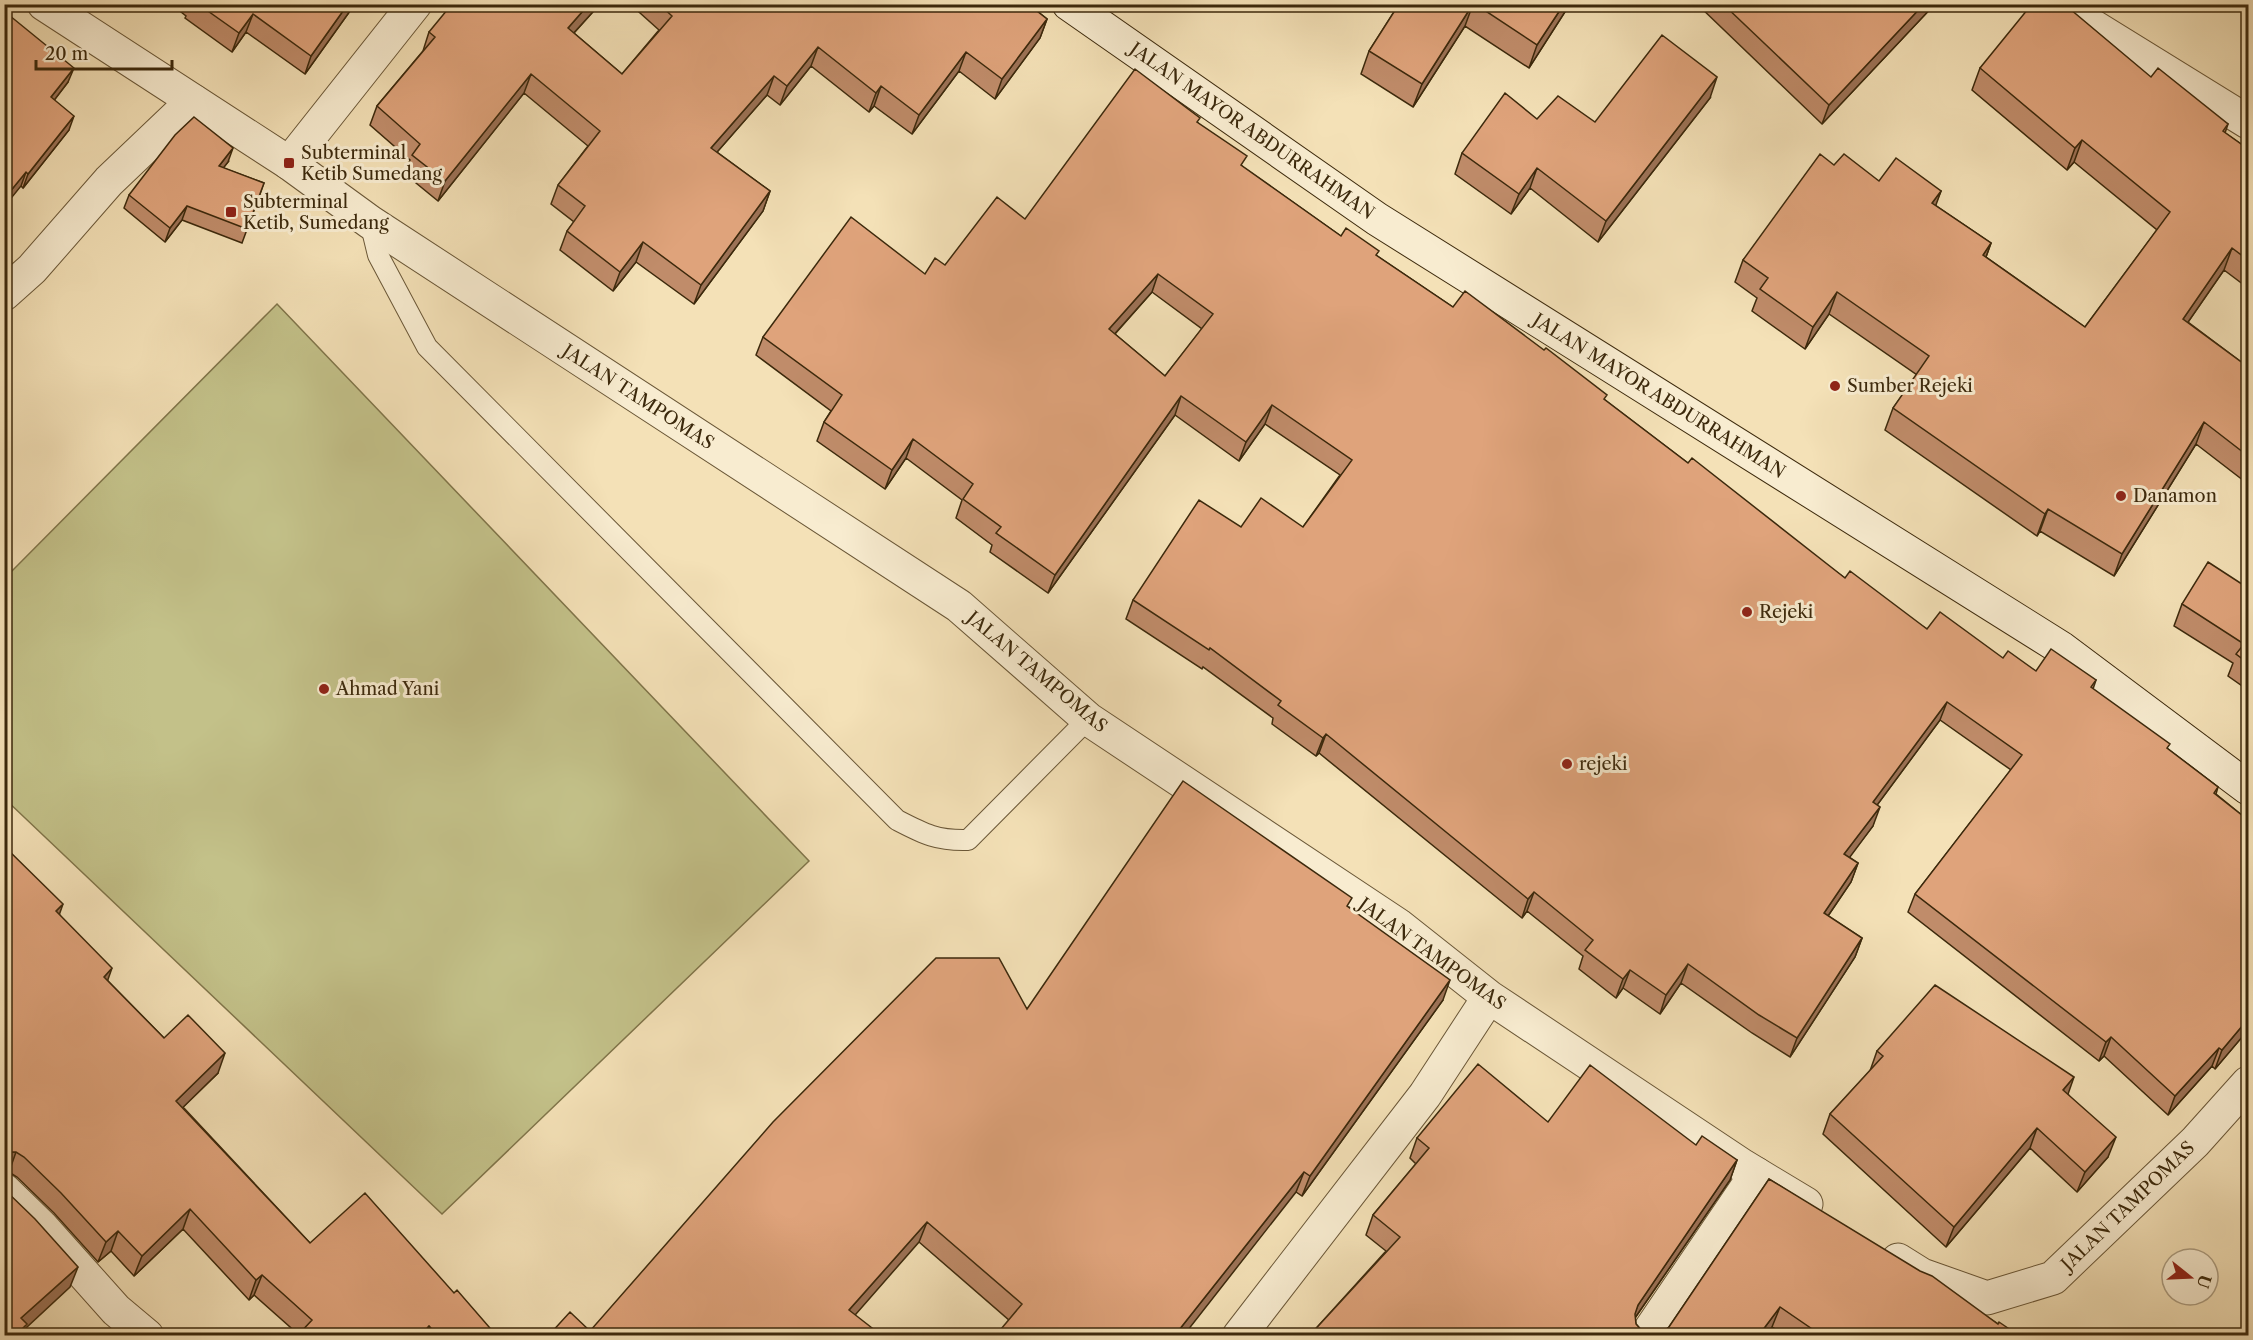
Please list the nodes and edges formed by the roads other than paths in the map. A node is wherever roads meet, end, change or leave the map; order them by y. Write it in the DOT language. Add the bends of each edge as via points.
graph roads {
  1 [pos="44,4"];
  2 [pos="415,4"];
  3 [pos="1069,4"];
  4 [pos="2057,4"];
  5 [pos="192,101"];
  6 [pos="2248,122"];
  7 [pos="289,163"];
  8 [pos="370,222"];
  9 [pos="4,294"];
  10 [pos="1088,719"];
  11 [pos="2248,788"];
  12 [pos="1489,997"];
  13 [pos="2248,1083"];
  14 [pos="1756,1173"];
  15 [pos="4,1190"];
  16 [pos="1834,1221"];
  17 [pos="1873,1245"];
  18 [pos="147,1335"];
  19 [pos="1239,1335"];
  20 [pos="1646,1335"];
  1 -- 5 [label="street, JALAN TAMPOMAS"];
  2 -- 7 [label="street"];
  3 -- 11 [label="street, JALAN MAYOR ABDURRAHMAN" via="1377,219 2061,648"];
  4 -- 6 [label="street"];
  5 -- 7 [label="street, JALAN TAMPOMAS"];
  5 -- 9 [label="street" via="109,181 32,269"];
  7 -- 8 [label="street, JALAN TAMPOMAS"];
  8 -- 10 [label="street, JALAN TAMPOMAS" via="959,606"];
  8 -- 10 [label="lane" via="378,255 427,347 897,820 946,841 968,840"];
  10 -- 12 [label="street, JALAN TAMPOMAS" via="1398,925"];
  12 -- 14 [label="street, JALAN TAMPOMAS"];
  12 -- 19 [label="street" via="1425,1095"];
  13 -- 17 [label="street, JALAN TAMPOMAS" via="2195,1142 2053,1278 1987,1298 1922,1275"];
  14 -- 16 [label="street, JALAN TAMPOMAS"];
  14 -- 20 [label="street"];
  15 -- 18 [label="street" via="116,1310"];
}
